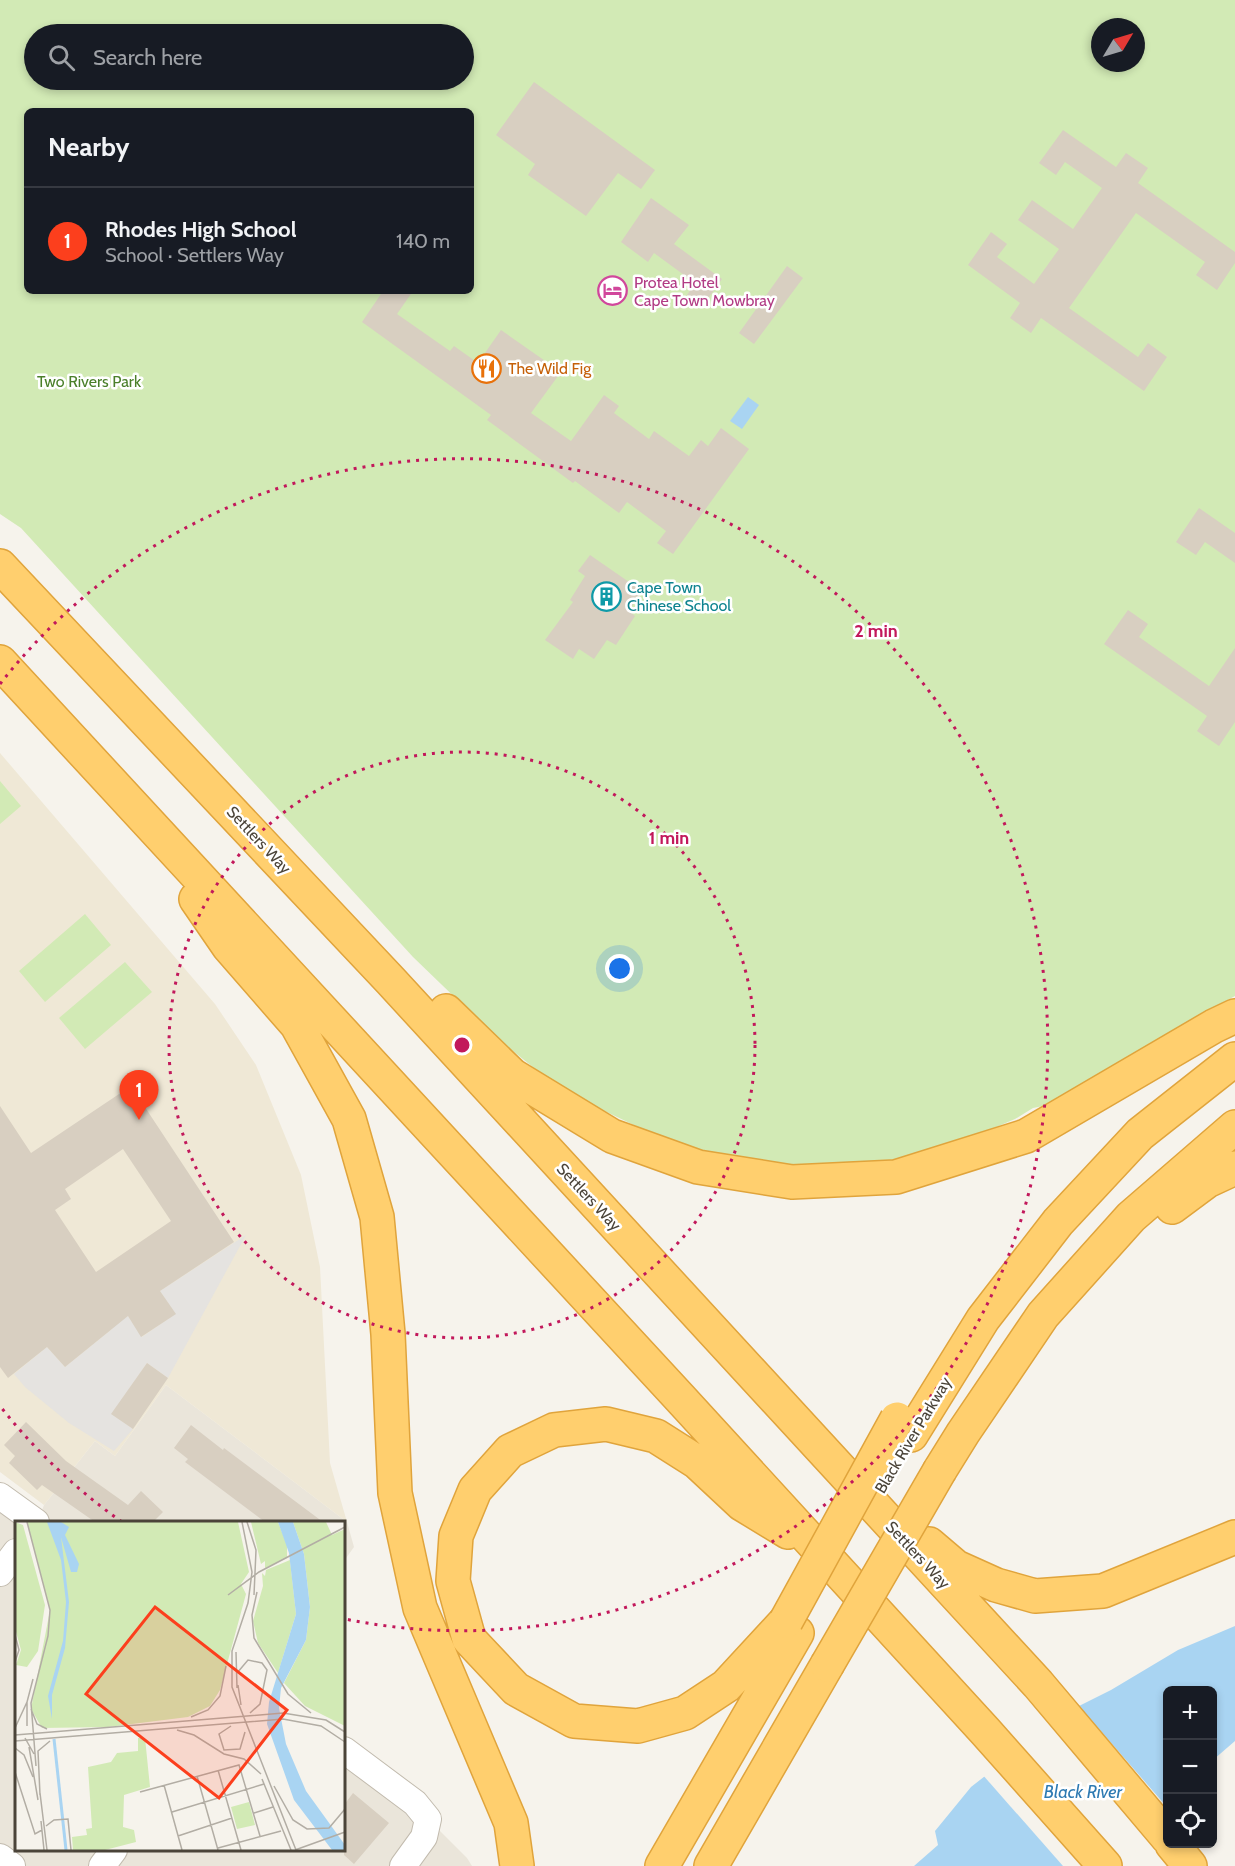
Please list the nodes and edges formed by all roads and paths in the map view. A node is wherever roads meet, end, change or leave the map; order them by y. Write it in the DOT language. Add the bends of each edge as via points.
graph roads {
  1 [pos="0,566"];
  2 [pos="0,662"];
  3 [pos="125,797"];
  4 [pos="390,980"];
  5 [pos="1235,1016"];
  6 [pos="1235,1059"];
  7 [pos="1235,1127"];
  8 [pos="1235,1168"];
  9 [pos="963,1433"];
  10 [pos="830,1459"];
  11 [pos="0,1496"];
  12 [pos="35,1521"];
  13 [pos="1235,1537"];
  14 [pos="817,1550"];
  15 [pos="15,1552"];
  16 [pos="0,1573"];
  17 [pos="792,1627"];
  18 [pos="345,1751"];
  19 [pos="1177,1850"];
  20 [pos="113,1851"];
  21 [pos="0,1857"];
  22 [pos="12,1866"];
  23 [pos="102,1866"];
  24 [pos="404,1866"];
  25 [pos="517,1866"];
  26 [pos="662,1866"];
  27 [pos="711,1866"];
  28 [pos="1106,1866"];
  1 -- 4 [label="highway, Settlers Way"];
  2 -- 3 [label="highway"];
  3 -- 14 [label="highway"];
  3 -- 25 [label="highway" via="230,947 297,1025 349,1119 377,1216 388,1334 395,1492 420,1608 511,1823"];
  4 -- 5 [label="highway" via="436,1001 512,1075 612,1136 698,1167 792,1182 896,1177 1026,1136"];
  4 -- 10 [label="highway, Settlers Way"];
  6 -- 17 [label="highway, Black River Parkway" via="1140,1134 1058,1222 904,1427"];
  7 -- 9 [label="highway" via="1131,1217 1043,1315"];
  8 -- 9 [label="highway" via="1207,1180 1162,1215"];
  9 -- 27 [label="highway, bridge"];
  10 -- 13 [label="highway" via="956,1567 996,1585 1035,1596 1103,1591"];
  10 -- 19 [label="highway, Settlers Way" via="1038,1684"];
  11 -- 12 [label="street"];
  14 -- 17 [label="highway" via="742,1504 696,1462 656,1436 606,1424 554,1430 510,1451 475,1490 456,1536 453,1581 469,1639 516,1689 574,1721 638,1726 685,1713 726,1686"];
  14 -- 28 [label="highway"];
  15 -- 16 [label="street"];
  17 -- 26 [label="highway, Black River Parkway"];
  18 -- 24 [label="street" via="415,1803 428,1819 424,1837"];
  20 -- 23 [label="street"];
  21 -- 22 [label="street"];
}
